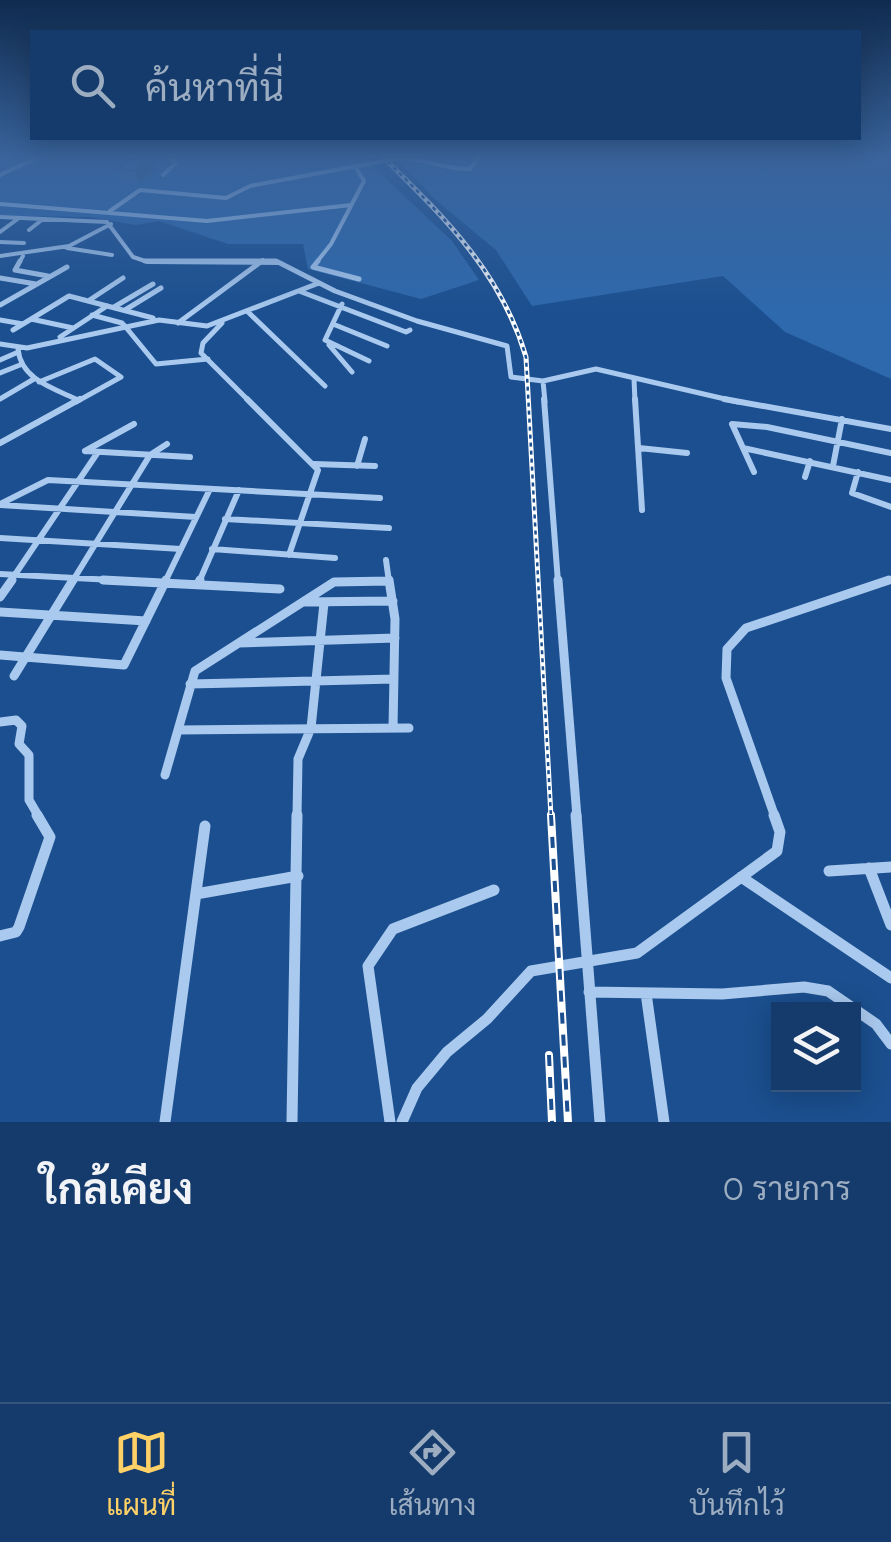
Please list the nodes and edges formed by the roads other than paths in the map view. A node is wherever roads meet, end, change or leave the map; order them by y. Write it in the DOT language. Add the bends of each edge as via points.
graph roads {
  1 [pos="59,208"];
  2 [pos="114,208"];
  3 [pos="329,208"];
  4 [pos="350,208"];
  5 [pos="109,212"];
  6 [pos="0,217"];
  7 [pos="19,218"];
  8 [pos="43,219"];
  9 [pos="110,224"];
  10 [pos="30,230"];
  11 [pos="0,232"];
  12 [pos="0,242"];
  13 [pos="24,243"];
  14 [pos="65,247"];
  15 [pos="0,256"];
  16 [pos="23,256"];
  17 [pos="112,256"];
  18 [pos="265,259"];
  19 [pos="67,266"];
  20 [pos="50,276"];
  21 [pos="0,278"];
  22 [pos="123,278"];
  23 [pos="359,279"];
  24 [pos="318,283"];
  25 [pos="36,284"];
  26 [pos="153,284"];
  27 [pos="162,288"];
  28 [pos="302,290"];
  29 [pos="88,301"];
  30 [pos="0,305"];
  31 [pos="340,305"];
  32 [pos="110,307"];
  33 [pos="124,310"];
  34 [pos="354,311"];
  35 [pos="248,312"];
  36 [pos="92,316"];
  37 [pos="32,319"];
  38 [pos="0,320"];
  39 [pos="159,320"];
  40 [pos="384,322"];
  41 [pos="178,323"];
  42 [pos="222,323"];
  43 [pos="333,323"];
  44 [pos="23,324"];
  45 [pos="123,324"];
  46 [pos="73,328"];
  47 [pos="13,330"];
  48 [pos="60,337"];
  49 [pos="326,340"];
  50 [pos="0,345"];
  51 [pos="387,346"];
  52 [pos="17,351"];
  53 [pos="208,359"];
  54 [pos="0,360"];
  55 [pos="370,361"];
  56 [pos="20,366"];
  57 [pos="352,372"];
  58 [pos="0,373"];
  59 [pos="634,379"];
  60 [pos="37,380"];
  61 [pos="542,381"];
  62 [pos="325,386"];
  63 [pos="76,399"];
  64 [pos="0,400"];
  65 [pos="842,419"];
  66 [pos="134,424"];
  67 [pos="891,429"];
  68 [pos="365,439"];
  69 [pos="838,442"];
  70 [pos="0,443"];
  71 [pos="168,444"];
  72 [pos="638,448"];
  73 [pos="744,448"];
  74 [pos="98,452"];
  75 [pos="891,453"];
  76 [pos="687,454"];
  77 [pos="150,455"];
  78 [pos="190,458"];
  79 [pos="810,460"];
  80 [pos="314,464"];
  81 [pos="357,466"];
  82 [pos="375,466"];
  83 [pos="833,466"];
  84 [pos="754,472"];
  85 [pos="858,472"];
  86 [pos="805,477"];
  87 [pos="891,480"];
  88 [pos="79,481"];
  89 [pos="133,482"];
  90 [pos="210,489"];
  91 [pos="238,490"];
  92 [pos="310,493"];
  93 [pos="380,498"];
  94 [pos="0,505"];
  95 [pos="891,507"];
  96 [pos="60,508"];
  97 [pos="642,510"];
  98 [pos="117,511"];
  99 [pos="196,517"];
  100 [pos="225,519"];
  101 [pos="300,523"];
  102 [pos="389,528"];
  103 [pos="0,538"];
  104 [pos="38,540"];
  105 [pos="98,542"];
  106 [pos="181,549"];
  107 [pos="212,550"];
  108 [pos="290,555"];
  109 [pos="335,558"];
  110 [pos="386,560"];
  111 [pos="0,574"];
  112 [pos="15,574"];
  113 [pos="77,577"];
  114 [pos="891,579"];
  115 [pos="390,581"];
  116 [pos="166,582"];
  117 [pos="198,584"];
  118 [pos="280,588"];
  119 [pos="0,598"];
  120 [pos="393,601"];
  121 [pos="302,602"];
  122 [pos="324,603"];
  123 [pos="0,612"];
  124 [pos="53,614"];
  125 [pos="146,621"];
  126 [pos="395,638"];
  127 [pos="321,640"];
  128 [pos="236,643"];
  129 [pos="0,656"];
  130 [pos="28,656"];
  131 [pos="14,676"];
  132 [pos="394,680"];
  133 [pos="317,682"];
  134 [pos="190,684"];
  135 [pos="0,722"];
  136 [pos="311,728"];
  137 [pos="393,728"];
  138 [pos="409,728"];
  139 [pos="178,730"];
  140 [pos="165,775"];
  141 [pos="205,826"];
  142 [pos="891,867"];
  143 [pos="868,868"];
  144 [pos="829,871"];
  145 [pos="298,876"];
  146 [pos="741,877"];
  147 [pos="494,890"];
  148 [pos="196,894"];
  149 [pos="891,925"];
  150 [pos="0,936"];
  151 [pos="586,960"];
  152 [pos="891,978"];
  153 [pos="589,992"];
  154 [pos="646,993"];
  155 [pos="891,1044"];
  156 [pos="166,1122"];
  157 [pos="292,1122"];
  158 [pos="390,1122"];
  159 [pos="402,1122"];
  160 [pos="600,1122"];
  161 [pos="664,1122"];
  1 -- 5 [label="street"];
  2 -- 5 [label="street"];
  3 -- 5 [label="street" via="208,221"];
  4 -- 23 [label="street" via="312,267"];
  6 -- 7 [label="street"];
  7 -- 8 [label="street"];
  7 -- 11 [label="street"];
  8 -- 9 [label="street"];
  8 -- 10 [label="street"];
  9 -- 14 [label="street"];
  9 -- 18 [label="street" via="133,257 148,262"];
  12 -- 13 [label="street"];
  14 -- 15 [label="street"];
  14 -- 17 [label="street"];
  16 -- 20 [label="street" via="14,269"];
  18 -- 24 [label="street"];
  18 -- 41 [label="street"];
  19 -- 20 [label="street"];
  20 -- 25 [label="street"];
  21 -- 25 [label="street"];
  22 -- 29 [label="street"];
  24 -- 28 [label="street"];
  24 -- 61 [label="street" via="507,346 511,377"];
  25 -- 30 [label="street"];
  26 -- 32 [label="street"];
  27 -- 33 [label="street"];
  28 -- 31 [label="street"];
  28 -- 35 [label="street"];
  29 -- 32 [label="street"];
  29 -- 37 [label="street" via="69,296"];
  31 -- 34 [label="street"];
  31 -- 43 [label="street"];
  32 -- 33 [label="street"];
  32 -- 36 [label="street"];
  33 -- 39 [label="street"];
  34 -- 40 [label="street"];
  34 -- 43 [label="street"];
  35 -- 42 [label="street"];
  35 -- 62 [label="street"];
  36 -- 45 [label="street"];
  36 -- 46 [label="street"];
  37 -- 44 [label="street"];
  37 -- 46 [label="street"];
  38 -- 44 [label="street"];
  39 -- 41 [label="street"];
  39 -- 45 [label="street"];
  41 -- 42 [label="street"];
  42 -- 53 [label="street" via="200,348"];
  43 -- 49 [label="street"];
  43 -- 51 [label="street"];
  44 -- 47 [label="street"];
  45 -- 52 [label="street"];
  45 -- 53 [label="street" via="156,364"];
  46 -- 48 [label="street"];
  49 -- 55 [label="street"];
  49 -- 57 [label="street"];
  50 -- 52 [label="street"];
  52 -- 54 [label="street"];
  52 -- 56 [label="street"];
  53 -- 80 [label="street"];
  56 -- 58 [label="street"];
  56 -- 60 [label="street"];
  59 -- 61 [label="street" via="596,369"];
  59 -- 65 [label="street"];
  59 -- 72 [label="street"];
  60 -- 63 [label="street"];
  60 -- 63 [label="street" via="95,359 120,374"];
  60 -- 64 [label="street"];
  61 -- 151 [label="street"];
  63 -- 70 [label="street"];
  65 -- 67 [label="street"];
  65 -- 69 [label="street"];
  66 -- 74 [label="street" via="86,451"];
  68 -- 81 [label="street"];
  69 -- 73 [label="street" via="732,424"];
  69 -- 75 [label="street"];
  69 -- 83 [label="street"];
  71 -- 77 [label="street"];
  72 -- 76 [label="street"];
  72 -- 97 [label="street"];
  73 -- 79 [label="street"];
  73 -- 84 [label="street"];
  74 -- 77 [label="street"];
  74 -- 88 [label="street"];
  77 -- 78 [label="street"];
  77 -- 89 [label="street"];
  79 -- 83 [label="street"];
  79 -- 86 [label="street"];
  80 -- 81 [label="street"];
  80 -- 92 [label="street"];
  81 -- 82 [label="street"];
  83 -- 85 [label="street"];
  85 -- 87 [label="street"];
  85 -- 95 [label="street" via="852,493"];
  88 -- 89 [label="street"];
  88 -- 94 [label="street" via="48,480"];
  88 -- 96 [label="street"];
  89 -- 90 [label="street"];
  89 -- 98 [label="street"];
  90 -- 91 [label="street"];
  90 -- 99 [label="street"];
  91 -- 92 [label="street"];
  91 -- 100 [label="street"];
  92 -- 93 [label="street"];
  92 -- 101 [label="street"];
  94 -- 96 [label="street"];
  96 -- 98 [label="street"];
  96 -- 104 [label="street"];
  98 -- 99 [label="street"];
  98 -- 105 [label="street"];
  99 -- 106 [label="street"];
  100 -- 101 [label="street"];
  100 -- 107 [label="street"];
  101 -- 102 [label="street"];
  101 -- 108 [label="street"];
  103 -- 104 [label="street"];
  104 -- 105 [label="street"];
  104 -- 112 [label="street"];
  105 -- 106 [label="street"];
  105 -- 113 [label="street"];
  106 -- 116 [label="street"];
  107 -- 108 [label="street"];
  107 -- 117 [label="street"];
  108 -- 109 [label="street"];
  110 -- 115 [label="street"];
  111 -- 112 [label="street"];
  112 -- 113 [label="street"];
  112 -- 119 [label="street"];
  113 -- 116 [label="street"];
  113 -- 124 [label="street"];
  114 -- 146 [label="street" via="780,613 746,628 727,649 726,678 780,832 777,851"];
  115 -- 120 [label="street"];
  115 -- 121 [label="street" via="334,582"];
  116 -- 117 [label="street"];
  116 -- 125 [label="street"];
  117 -- 118 [label="street"];
  120 -- 122 [label="street"];
  120 -- 126 [label="street"];
  121 -- 122 [label="street"];
  121 -- 128 [label="street"];
  122 -- 127 [label="street"];
  123 -- 124 [label="street"];
  124 -- 125 [label="street"];
  124 -- 130 [label="street"];
  125 -- 130 [label="street" via="124,666"];
  126 -- 127 [label="street"];
  126 -- 132 [label="street"];
  127 -- 128 [label="street"];
  127 -- 133 [label="street"];
  128 -- 134 [label="street" via="195,671"];
  129 -- 130 [label="street"];
  130 -- 131 [label="street"];
  132 -- 133 [label="street"];
  132 -- 137 [label="street"];
  133 -- 134 [label="street"];
  133 -- 136 [label="street"];
  134 -- 139 [label="street"];
  135 -- 150 [label="street" via="22,726 29,800 50,837 20,927"];
  136 -- 137 [label="street"];
  136 -- 139 [label="street"];
  136 -- 145 [label="street" via="298,759"];
  137 -- 138 [label="street"];
  139 -- 140 [label="street"];
  141 -- 148 [label="street"];
  142 -- 143 [label="street"];
  143 -- 144 [label="street"];
  143 -- 149 [label="street"];
  145 -- 148 [label="street"];
  145 -- 157 [label="street"];
  146 -- 151 [label="street" via="637,953"];
  146 -- 152 [label="street"];
  147 -- 158 [label="street" via="393,929 368,966"];
  148 -- 156 [label="street"];
  151 -- 153 [label="street"];
  151 -- 159 [label="street" via="531,970 437,1064"];
  153 -- 154 [label="street"];
  153 -- 160 [label="street"];
  154 -- 155 [label="street" via="828,991 876,1024"];
  154 -- 161 [label="street"];
}
